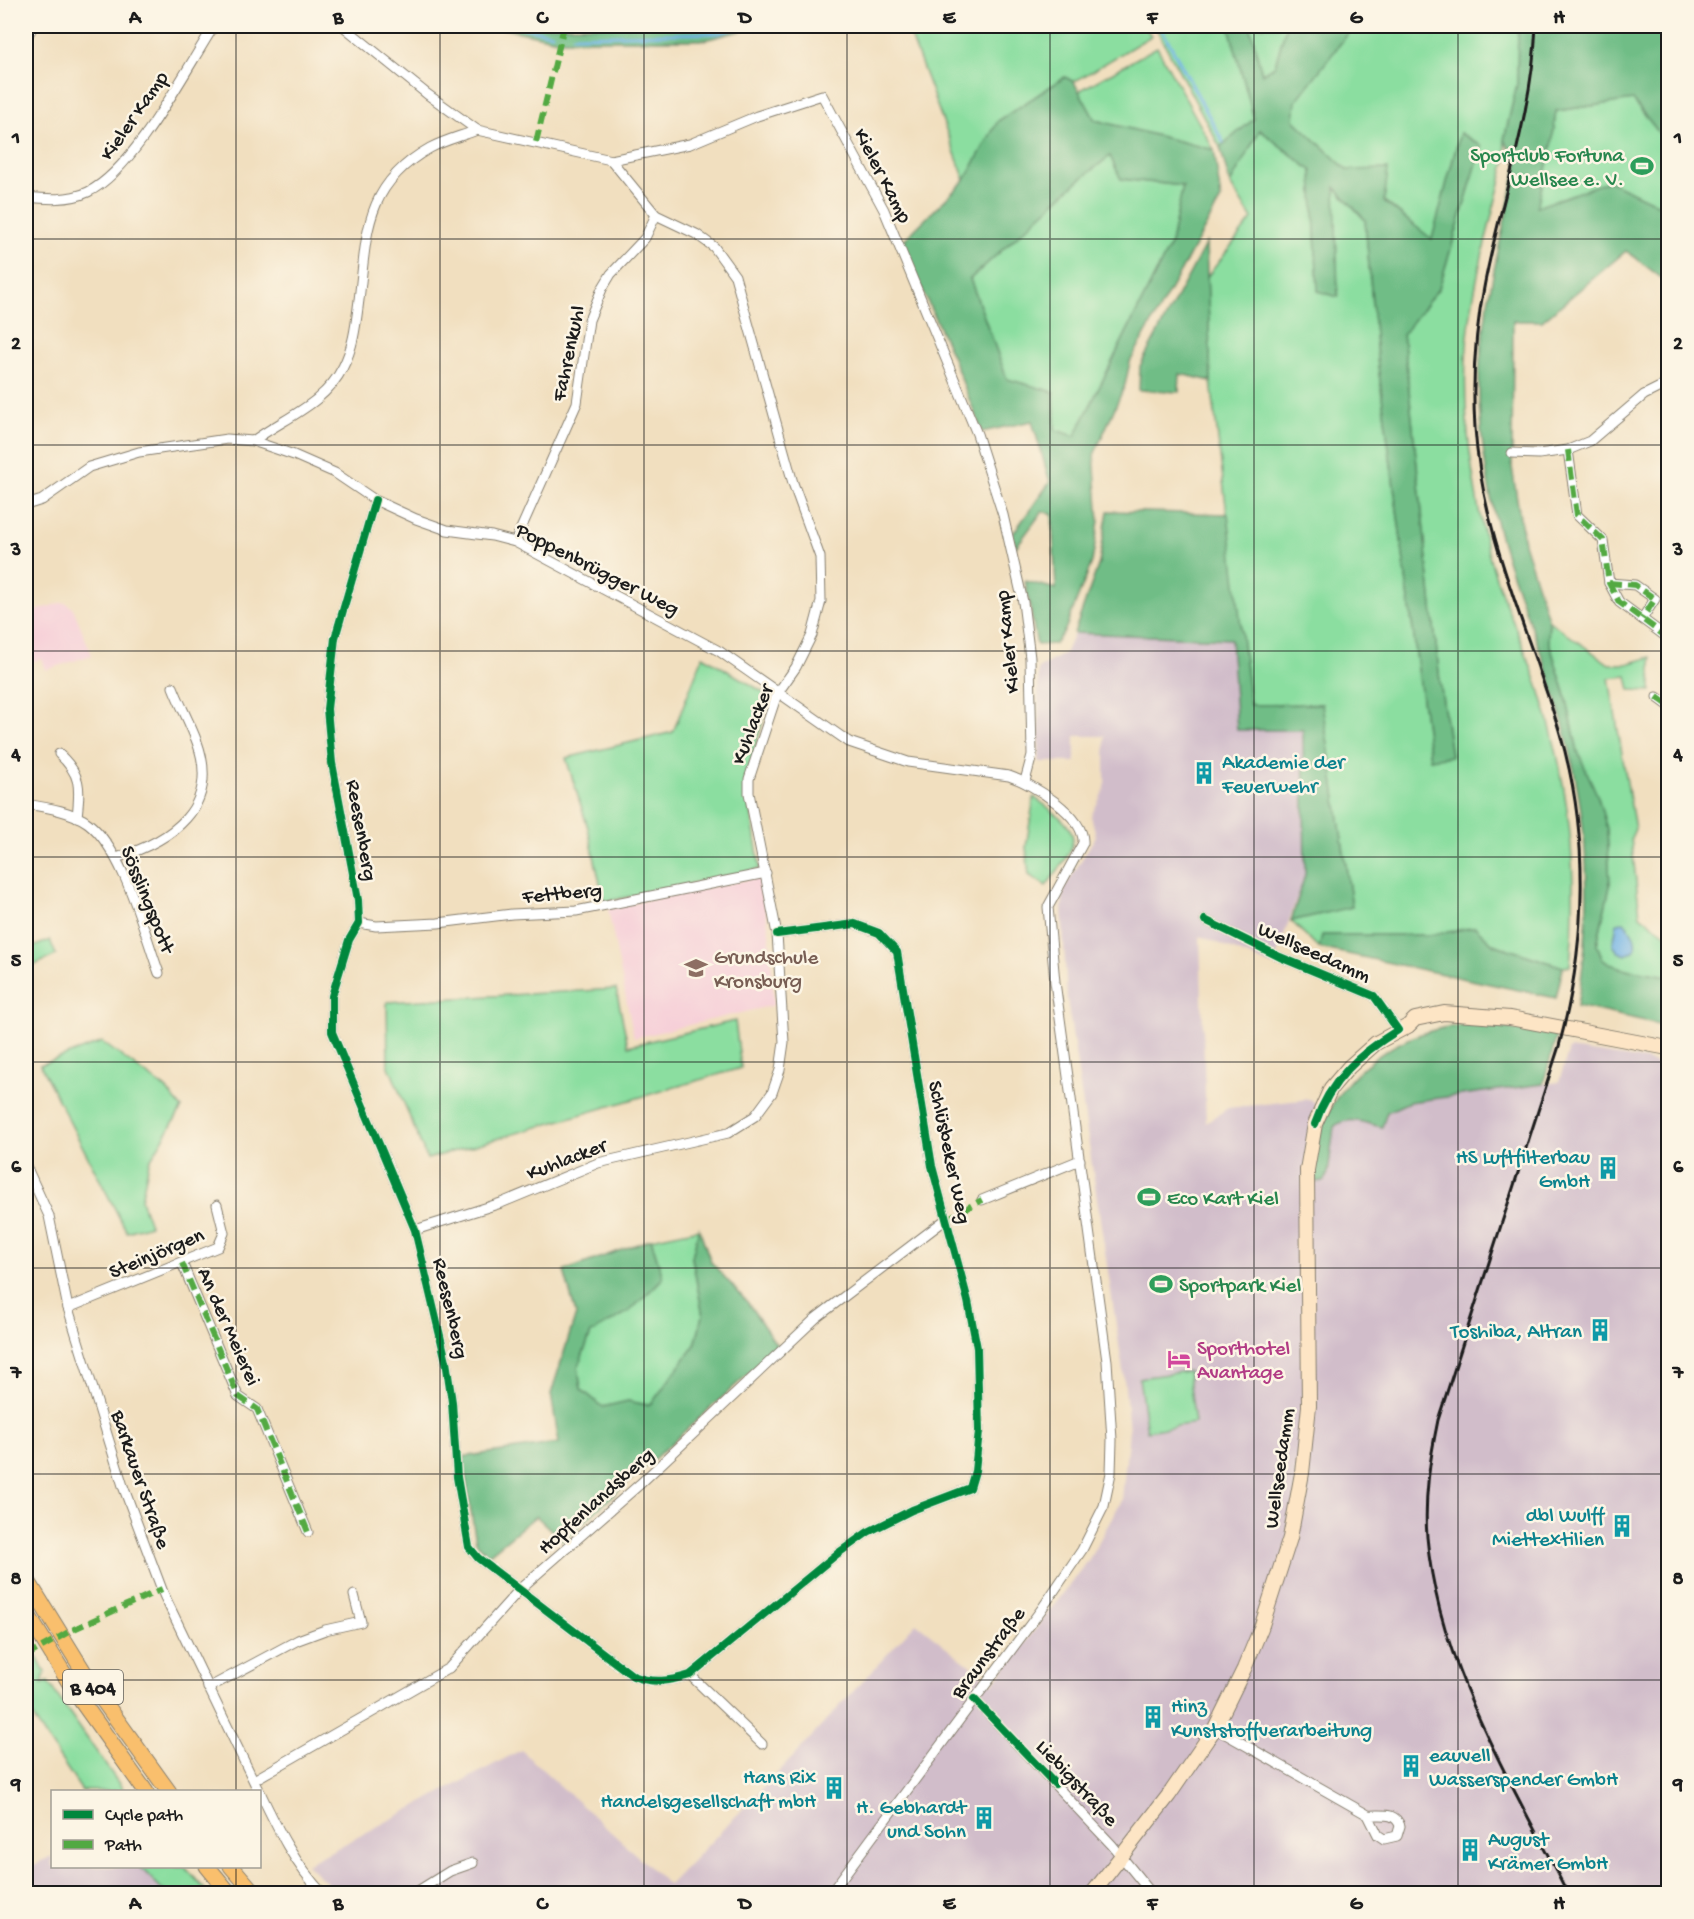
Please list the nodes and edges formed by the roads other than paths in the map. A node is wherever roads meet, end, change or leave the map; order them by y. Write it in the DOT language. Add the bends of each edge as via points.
graph roads {
  1 [pos="33,26"];
  2 [pos="214,26"];
  3 [pos="343,26"];
  4 [pos="26,39"];
  5 [pos="477,130"];
  6 [pos="611,160"];
  7 [pos="26,196"];
  8 [pos="656,215"];
  9 [pos="1668,383"];
  10 [pos="253,441"];
  11 [pos="1568,450"];
  12 [pos="1512,453"];
  13 [pos="375,500"];
  14 [pos="26,505"];
  15 [pos="515,542"];
  16 [pos="1609,583"];
  17 [pos="1642,619"];
  18 [pos="1668,638"];
  19 [pos="173,687"];
  20 [pos="777,694"];
  21 [pos="1657,697"];
  22 [pos="1668,705"];
  23 [pos="59,754"];
  24 [pos="1025,781"];
  25 [pos="26,804"];
  26 [pos="77,817"];
  27 [pos="116,858"];
  28 [pos="766,873"];
  29 [pos="1048,907"];
  30 [pos="1205,920"];
  31 [pos="359,923"];
  32 [pos="777,934"];
  33 [pos="159,973"];
  34 [pos="1403,1028"];
  35 [pos="1668,1048"];
  36 [pos="1080,1160"];
  37 [pos="26,1166"];
  38 [pos="982,1200"];
  39 [pos="217,1205"];
  40 [pos="945,1220"];
  41 [pos="415,1230"];
  42 [pos="182,1263"];
  43 [pos="68,1308"];
  44 [pos="970,1488"];
  45 [pos="308,1532"];
  46 [pos="26,1578"];
  47 [pos="522,1588"];
  48 [pos="354,1595"];
  49 [pos="26,1612"];
  50 [pos="690,1675"];
  51 [pos="208,1688"];
  52 [pos="974,1698"];
  53 [pos="1215,1728"];
  54 [pos="762,1744"];
  55 [pos="254,1780"];
  56 [pos="145,1790"];
  57 [pos="168,1790"];
  58 [pos="258,1790"];
  59 [pos="261,1796"];
  60 [pos="1368,1815"];
  61 [pos="1122,1857"];
  62 [pos="473,1863"];
  63 [pos="209,1868"];
  64 [pos="233,1868"];
  65 [pos="231,1893"];
  66 [pos="255,1893"];
  67 [pos="323,1893"];
  68 [pos="413,1893"];
  69 [pos="830,1893"];
  70 [pos="1092,1893"];
  71 [pos="1152,1893"];
  1 -- 4 [label="street"];
  2 -- 7 [label="street, Kieler Kamp" via="143,138 111,177 72,198"];
  3 -- 5 [label="street, Kieler Kamp"];
  5 -- 6 [label="street, Kieler Kamp"];
  5 -- 10 [label="street" via="430,148 399,169 378,196 368,228 354,338 343,368 325,392 295,417"];
  6 -- 8 [label="street, Kuhlacker"];
  6 -- 24 [label="street, Kieler Kamp" via="690,144 822,95 884,210 977,434 1003,515 1023,602 1030,658 1032,755"];
  8 -- 15 [label="street, Fahrenkuhl" via="645,238 602,289 589,320 577,403"];
  8 -- 20 [label="street, Kuhlacker" via="714,247 735,276 794,483 820,557 820,601 812,635"];
  9 -- 11 [label="street" via="1638,399 1590,441"];
  10 -- 13 [label="street, Poppenbrügger Weg" via="335,473"];
  10 -- 14 [label="street, Poppenbrügger Weg" via="227,439 139,452 88,466 42,500"];
  11 -- 12 [label="street"];
  11 -- 16 [label="street" via="1577,515 1603,540"];
  13 -- 15 [label="street, Poppenbrügger Weg" via="447,530"];
  13 -- 31 [label="street, Reesenberg" via="335,638 327,709 332,763"];
  15 -- 20 [label="street, Poppenbrügger Weg" via="740,663"];
  16 -- 17 [label="street" via="1619,602"];
  16 -- 17 [label="street" via="1635,585 1655,599"];
  17 -- 18 [label="street"];
  19 -- 27 [label="street" via="202,762 197,805 170,835"];
  20 -- 24 [label="street, Poppenbrügger Weg" via="849,742 869,750 908,762 992,772"];
  20 -- 28 [label="street, Kuhlacker" via="749,779"];
  21 -- 22 [label="street"];
  23 -- 26 [label="street" via="75,770 80,791"];
  24 -- 29 [label="street, Poppenbrügger Weg" via="1078,822 1084,832 1083,843"];
  25 -- 26 [label="street, Sösslingspott"];
  26 -- 27 [label="street, Sösslingspott" via="102,837"];
  27 -- 33 [label="street, Sösslingspott"];
  28 -- 31 [label="street, Fettberg" via="576,911 438,923"];
  28 -- 32 [label="street, Kuhlacker"];
  29 -- 36 [label="street, Braunstraße"];
  30 -- 34 [label="street, Wellseedamm" via="1374,996"];
  31 -- 41 [label="street, Reesenberg" via="349,940 332,996 332,1032"];
  32 -- 40 [label="street, Schlüsbeker Weg" via="855,924 879,933 897,952 920,1098"];
  32 -- 41 [label="street, Kuhlacker" via="784,1042 772,1093 755,1116 728,1133 598,1163 501,1203"];
  34 -- 35 [label="main road, Wellseedamm" via="1454,1015 1501,1017"];
  34 -- 53 [label="main road, Wellseedamm" via="1369,1048 1340,1076 1323,1103 1310,1141 1306,1183 1310,1369 1302,1473 1290,1538 1261,1628"];
  36 -- 38 [label="street"];
  36 -- 52 [label="street, Braunstraße" via="1111,1408 1111,1473 1104,1506 1071,1567"];
  37 -- 43 [label="street, Barkauer Straße" via="49,1216"];
  39 -- 42 [label="street, Steinjörgen" via="224,1233 218,1247"];
  40 -- 44 [label="street, Schlüsbeker Weg" via="977,1348 979,1431"];
  40 -- 47 [label="street, Hopfenlandsberg" via="816,1318 640,1484"];
  41 -- 47 [label="street, Reesenberg" via="446,1361 457,1477 469,1547 478,1558"];
  42 -- 43 [label="street, Steinjörgen"];
  42 -- 45 [label="street, An der Meierei" via="238,1396 257,1409"];
  43 -- 51 [label="street, Barkauer Straße" via="123,1486 164,1595"];
  44 -- 50 [label="street, Reesenberg" via="894,1519 837,1554"];
  46 -- 57 [label="highway, B 404" via="92,1685"];
  47 -- 50 [label="street, Reesenberg" via="633,1676 648,1682"];
  47 -- 55 [label="street, Hopfenlandsberg" via="449,1668"];
  48 -- 51 [label="street" via="361,1622 305,1637"];
  49 -- 56 [label="highway, B 404" via="77,1695"];
  50 -- 54 [label="street"];
  51 -- 55 [label="street, Barkauer Straße"];
  52 -- 61 [label="street, Liebigstraße"];
  52 -- 69 [label="street, Braunstraße"];
  53 -- 60 [label="street"];
  53 -- 61 [label="main road, Wellseedamm"];
  55 -- 58 [label="street, Barkauer Straße"];
  59 -- 67 [label="street, Barkauer Straße" via="291,1853"];
  61 -- 70 [label="main road, Wellseedamm"];
  61 -- 71 [label="street, Liebigstraße"];
  62 -- 68 [label="street" via="450,1871"];
  63 -- 65 [label="highway"];
  64 -- 66 [label="highway"];
}
